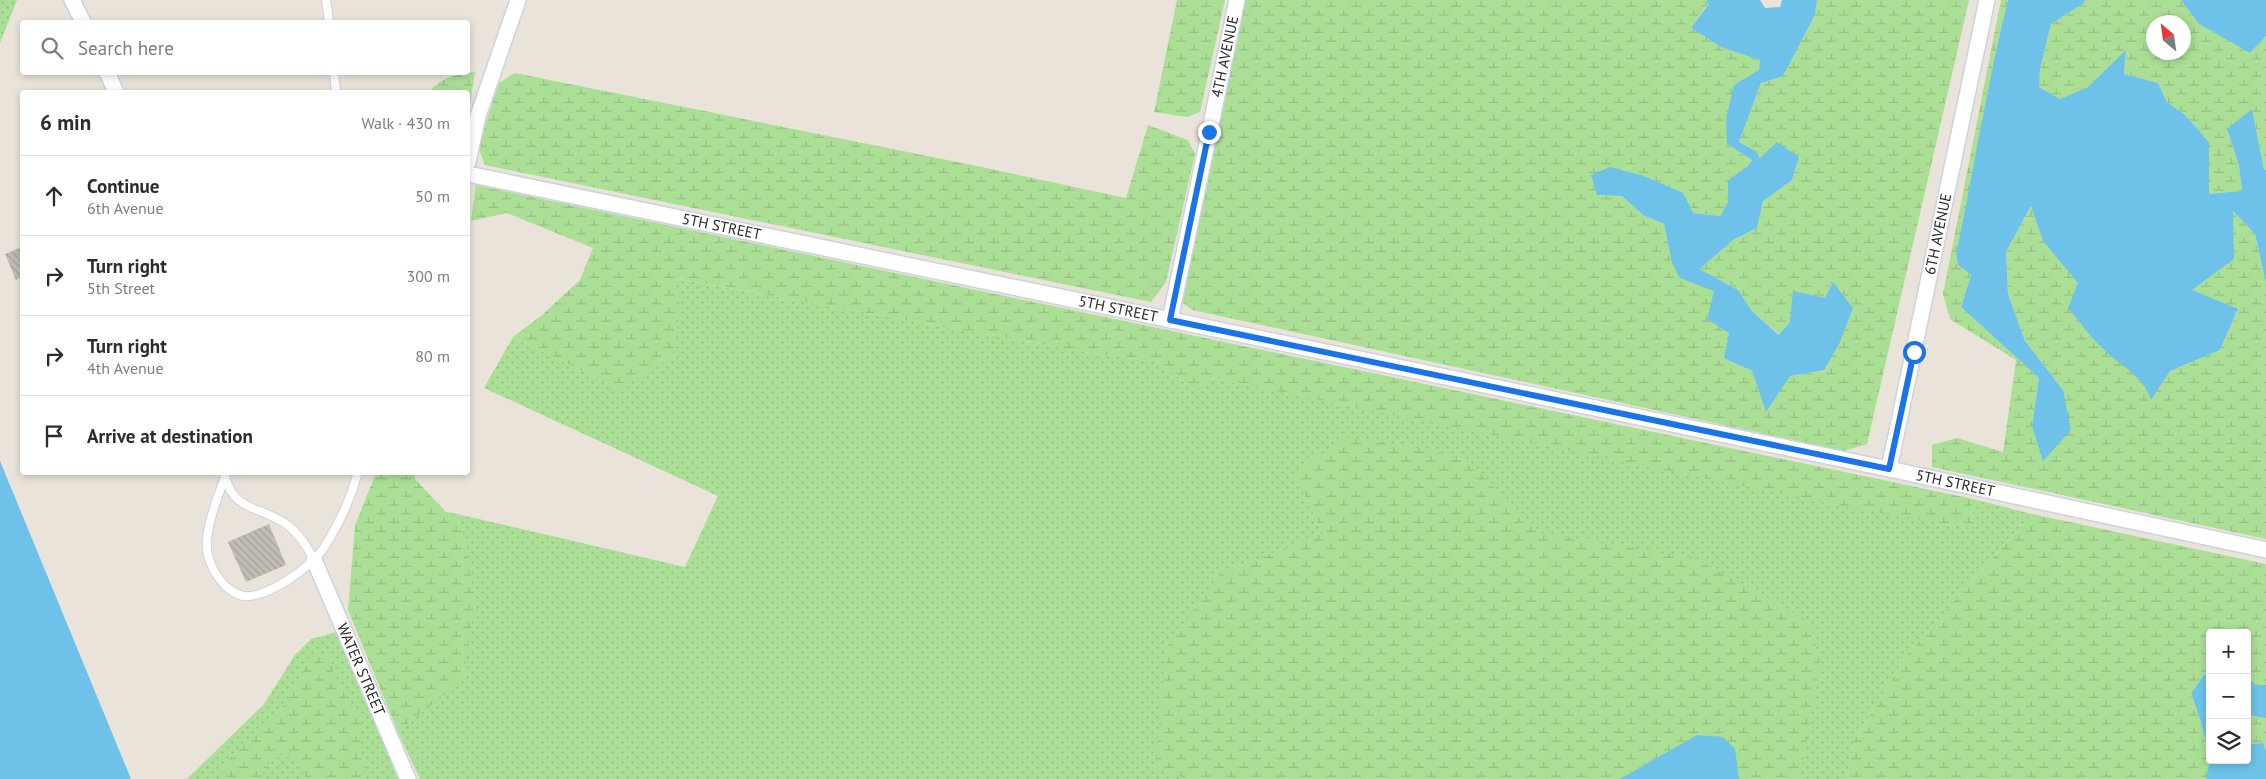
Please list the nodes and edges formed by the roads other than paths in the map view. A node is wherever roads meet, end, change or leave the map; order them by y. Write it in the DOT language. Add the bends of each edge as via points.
graph roads {
  1 [pos="72,0"];
  2 [pos="326,0"];
  3 [pos="518,0"];
  4 [pos="1237,0"];
  5 [pos="1987,0"];
  6 [pos="82,20"];
  7 [pos="328,20"];
  8 [pos="108,75"];
  9 [pos="334,75"];
  10 [pos="115,90"];
  11 [pos="336,90"];
  12 [pos="470,153"];
  13 [pos="470,174"];
  14 [pos="1170,320"];
  15 [pos="1889,469"];
  16 [pos="226,475"];
  17 [pos="357,475"];
  18 [pos="2266,550"];
  19 [pos="314,560"];
  20 [pos="408,779"];
  1 -- 6 [label="street"];
  2 -- 7 [label="lane"];
  3 -- 12 [label="street" via="478,116"];
  4 -- 14 [label="street, 4TH AVENUE"];
  5 -- 15 [label="street, 6TH AVENUE"];
  8 -- 10 [label="street"];
  9 -- 11 [label="lane"];
  13 -- 14 [label="street, 5TH STREET"];
  14 -- 15 [label="street, 5TH STREET"];
  15 -- 18 [label="street, 5TH STREET"];
  16 -- 19 [label="lane" via="228,488 236,500 286,524 307,545"];
  16 -- 19 [label="lane" via="206,541 210,561 226,588 242,596 257,595 280,584"];
  17 -- 19 [label="lane" via="336,526"];
  19 -- 20 [label="street, WATER STREET"];
}
